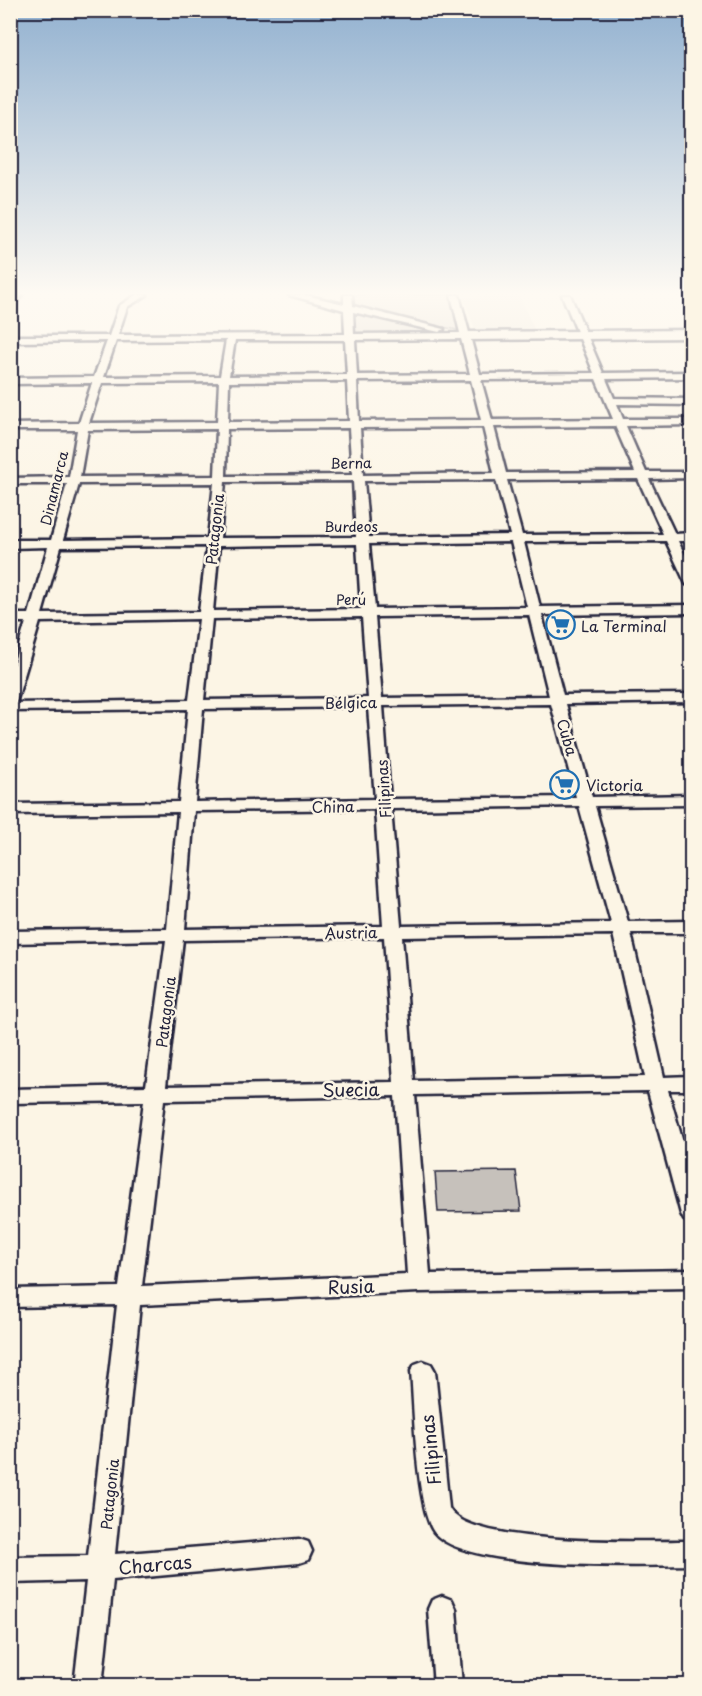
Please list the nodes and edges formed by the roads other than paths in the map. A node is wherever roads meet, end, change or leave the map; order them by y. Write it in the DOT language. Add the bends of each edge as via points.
graph roads {
  1 [pos="101,374"];
  2 [pos="225,374"];
  3 [pos="354,374"];
  4 [pos="692,375"];
  5 [pos="602,376"];
  6 [pos="477,377"];
  7 [pos="354,378"];
  8 [pos="100,379"];
  9 [pos="224,379"];
  10 [pos="10,381"];
  11 [pos="612,401"];
  12 [pos="692,402"];
  13 [pos="620,422"];
  14 [pos="692,422"];
  15 [pos="487,423"];
  16 [pos="354,424"];
  17 [pos="224,425"];
  18 [pos="83,426"];
  19 [pos="10,427"];
  20 [pos="642,475"];
  21 [pos="692,475"];
  22 [pos="499,476"];
  23 [pos="358,478"];
  24 [pos="220,479"];
  25 [pos="74,480"];
  26 [pos="10,481"];
  27 [pos="671,537"];
  28 [pos="692,537"];
  29 [pos="516,539"];
  30 [pos="213,541"];
  31 [pos="364,541"];
  32 [pos="55,543"];
  33 [pos="10,544"];
  34 [pos="692,584"];
  35 [pos="692,609"];
  36 [pos="535,612"];
  37 [pos="369,614"];
  38 [pos="205,615"];
  39 [pos="10,618"];
  40 [pos="35,618"];
  41 [pos="692,698"];
  42 [pos="557,699"];
  43 [pos="10,701"];
  44 [pos="376,702"];
  45 [pos="196,704"];
  46 [pos="10,707"];
  47 [pos="692,800"];
  48 [pos="587,802"];
  49 [pos="384,805"];
  50 [pos="186,808"];
  51 [pos="10,809"];
  52 [pos="692,927"];
  53 [pos="621,928"];
  54 [pos="393,931"];
  55 [pos="174,935"];
  56 [pos="10,937"];
  57 [pos="692,1083"];
  58 [pos="656,1084"];
  59 [pos="405,1088"];
  60 [pos="154,1094"];
  61 [pos="10,1096"];
  62 [pos="692,1214"];
  63 [pos="692,1279"];
  64 [pos="419,1283"];
  65 [pos="129,1296"];
  66 [pos="10,1298"];
  67 [pos="423,1371"];
  68 [pos="299,1551"];
  69 [pos="692,1553"];
  70 [pos="101,1568"];
  71 [pos="10,1570"];
  72 [pos="442,1609"];
  73 [pos="88,1686"];
  74 [pos="448,1686"];
  1 -- 8 [label="street, Dinamarca"];
  2 -- 9 [label="street, Patagonia"];
  3 -- 7 [label="street, Filipinas"];
  4 -- 5 [label="street"];
  5 -- 6 [label="street"];
  5 -- 11 [label="street"];
  6 -- 7 [label="street"];
  6 -- 15 [label="street, Cuba"];
  7 -- 9 [label="street"];
  7 -- 16 [label="street, Filipinas"];
  8 -- 9 [label="street"];
  8 -- 10 [label="street"];
  8 -- 18 [label="street, Dinamarca"];
  9 -- 17 [label="street, Patagonia"];
  11 -- 12 [label="street"];
  11 -- 13 [label="street"];
  13 -- 14 [label="street"];
  13 -- 15 [label="street"];
  13 -- 20 [label="street"];
  15 -- 16 [label="street"];
  15 -- 22 [label="street, Cuba"];
  16 -- 17 [label="street"];
  16 -- 23 [label="street, Filipinas"];
  17 -- 18 [label="street"];
  17 -- 24 [label="street, Patagonia"];
  18 -- 19 [label="street"];
  18 -- 25 [label="street, Dinamarca"];
  20 -- 21 [label="street, Berna"];
  20 -- 22 [label="street, Berna"];
  20 -- 27 [label="street"];
  22 -- 23 [label="street, Berna"];
  22 -- 29 [label="street, Cuba"];
  23 -- 24 [label="street, Berna"];
  23 -- 31 [label="street, Filipinas"];
  24 -- 25 [label="street, Berna"];
  24 -- 30 [label="street, Patagonia"];
  25 -- 26 [label="street, Berna"];
  25 -- 32 [label="street, Dinamarca"];
  27 -- 28 [label="street, Burdeos"];
  27 -- 29 [label="street, Burdeos"];
  27 -- 34 [label="street"];
  29 -- 31 [label="street, Burdeos"];
  29 -- 36 [label="street, Cuba"];
  30 -- 31 [label="street, Burdeos"];
  30 -- 32 [label="street, Burdeos"];
  30 -- 38 [label="street, Patagonia"];
  31 -- 37 [label="street, Filipinas"];
  32 -- 33 [label="street, Burdeos"];
  32 -- 40 [label="street, Dinamarca"];
  35 -- 36 [label="street, Perú"];
  36 -- 37 [label="street, Perú"];
  36 -- 42 [label="street, Cuba"];
  37 -- 38 [label="street, Perú"];
  37 -- 44 [label="street, Filipinas"];
  38 -- 40 [label="street, Perú"];
  38 -- 45 [label="street, Patagonia"];
  39 -- 40 [label="street, Perú"];
  40 -- 43 [label="street, Dinamarca"];
  41 -- 42 [label="street, Bélgica"];
  42 -- 44 [label="street, Bélgica"];
  42 -- 48 [label="street, Cuba"];
  44 -- 45 [label="street, Bélgica"];
  44 -- 49 [label="street, Filipinas"];
  45 -- 46 [label="street, Bélgica"];
  45 -- 50 [label="street, Patagonia"];
  47 -- 48 [label="street, China"];
  48 -- 49 [label="street, China"];
  48 -- 53 [label="street, Cuba"];
  49 -- 50 [label="street, China"];
  49 -- 54 [label="street, Filipinas"];
  50 -- 51 [label="street, China"];
  50 -- 55 [label="street, Patagonia"];
  52 -- 53 [label="street, Austria"];
  53 -- 54 [label="street, Austria"];
  53 -- 58 [label="street, Cuba"];
  54 -- 55 [label="street, Austria"];
  54 -- 59 [label="street, Filipinas"];
  55 -- 56 [label="street, Austria"];
  55 -- 60 [label="street, Patagonia"];
  57 -- 58 [label="street, Suecia"];
  58 -- 59 [label="street, Suecia"];
  58 -- 62 [label="street, Cuba"];
  59 -- 60 [label="street, Suecia"];
  59 -- 64 [label="street, Filipinas"];
  60 -- 61 [label="street, Suecia"];
  60 -- 65 [label="street, Patagonia"];
  63 -- 64 [label="street, Rusia"];
  64 -- 65 [label="street, Rusia"];
  65 -- 66 [label="street, Rusia"];
  65 -- 70 [label="street, Patagonia"];
  67 -- 69 [label="street, Filipinas" via="436,1509 445,1527 476,1540 561,1553"];
  68 -- 70 [label="street, Charcas"];
  70 -- 71 [label="street, Charcas"];
  70 -- 73 [label="street, Patagonia"];
  72 -- 74 [label="street"];
}
